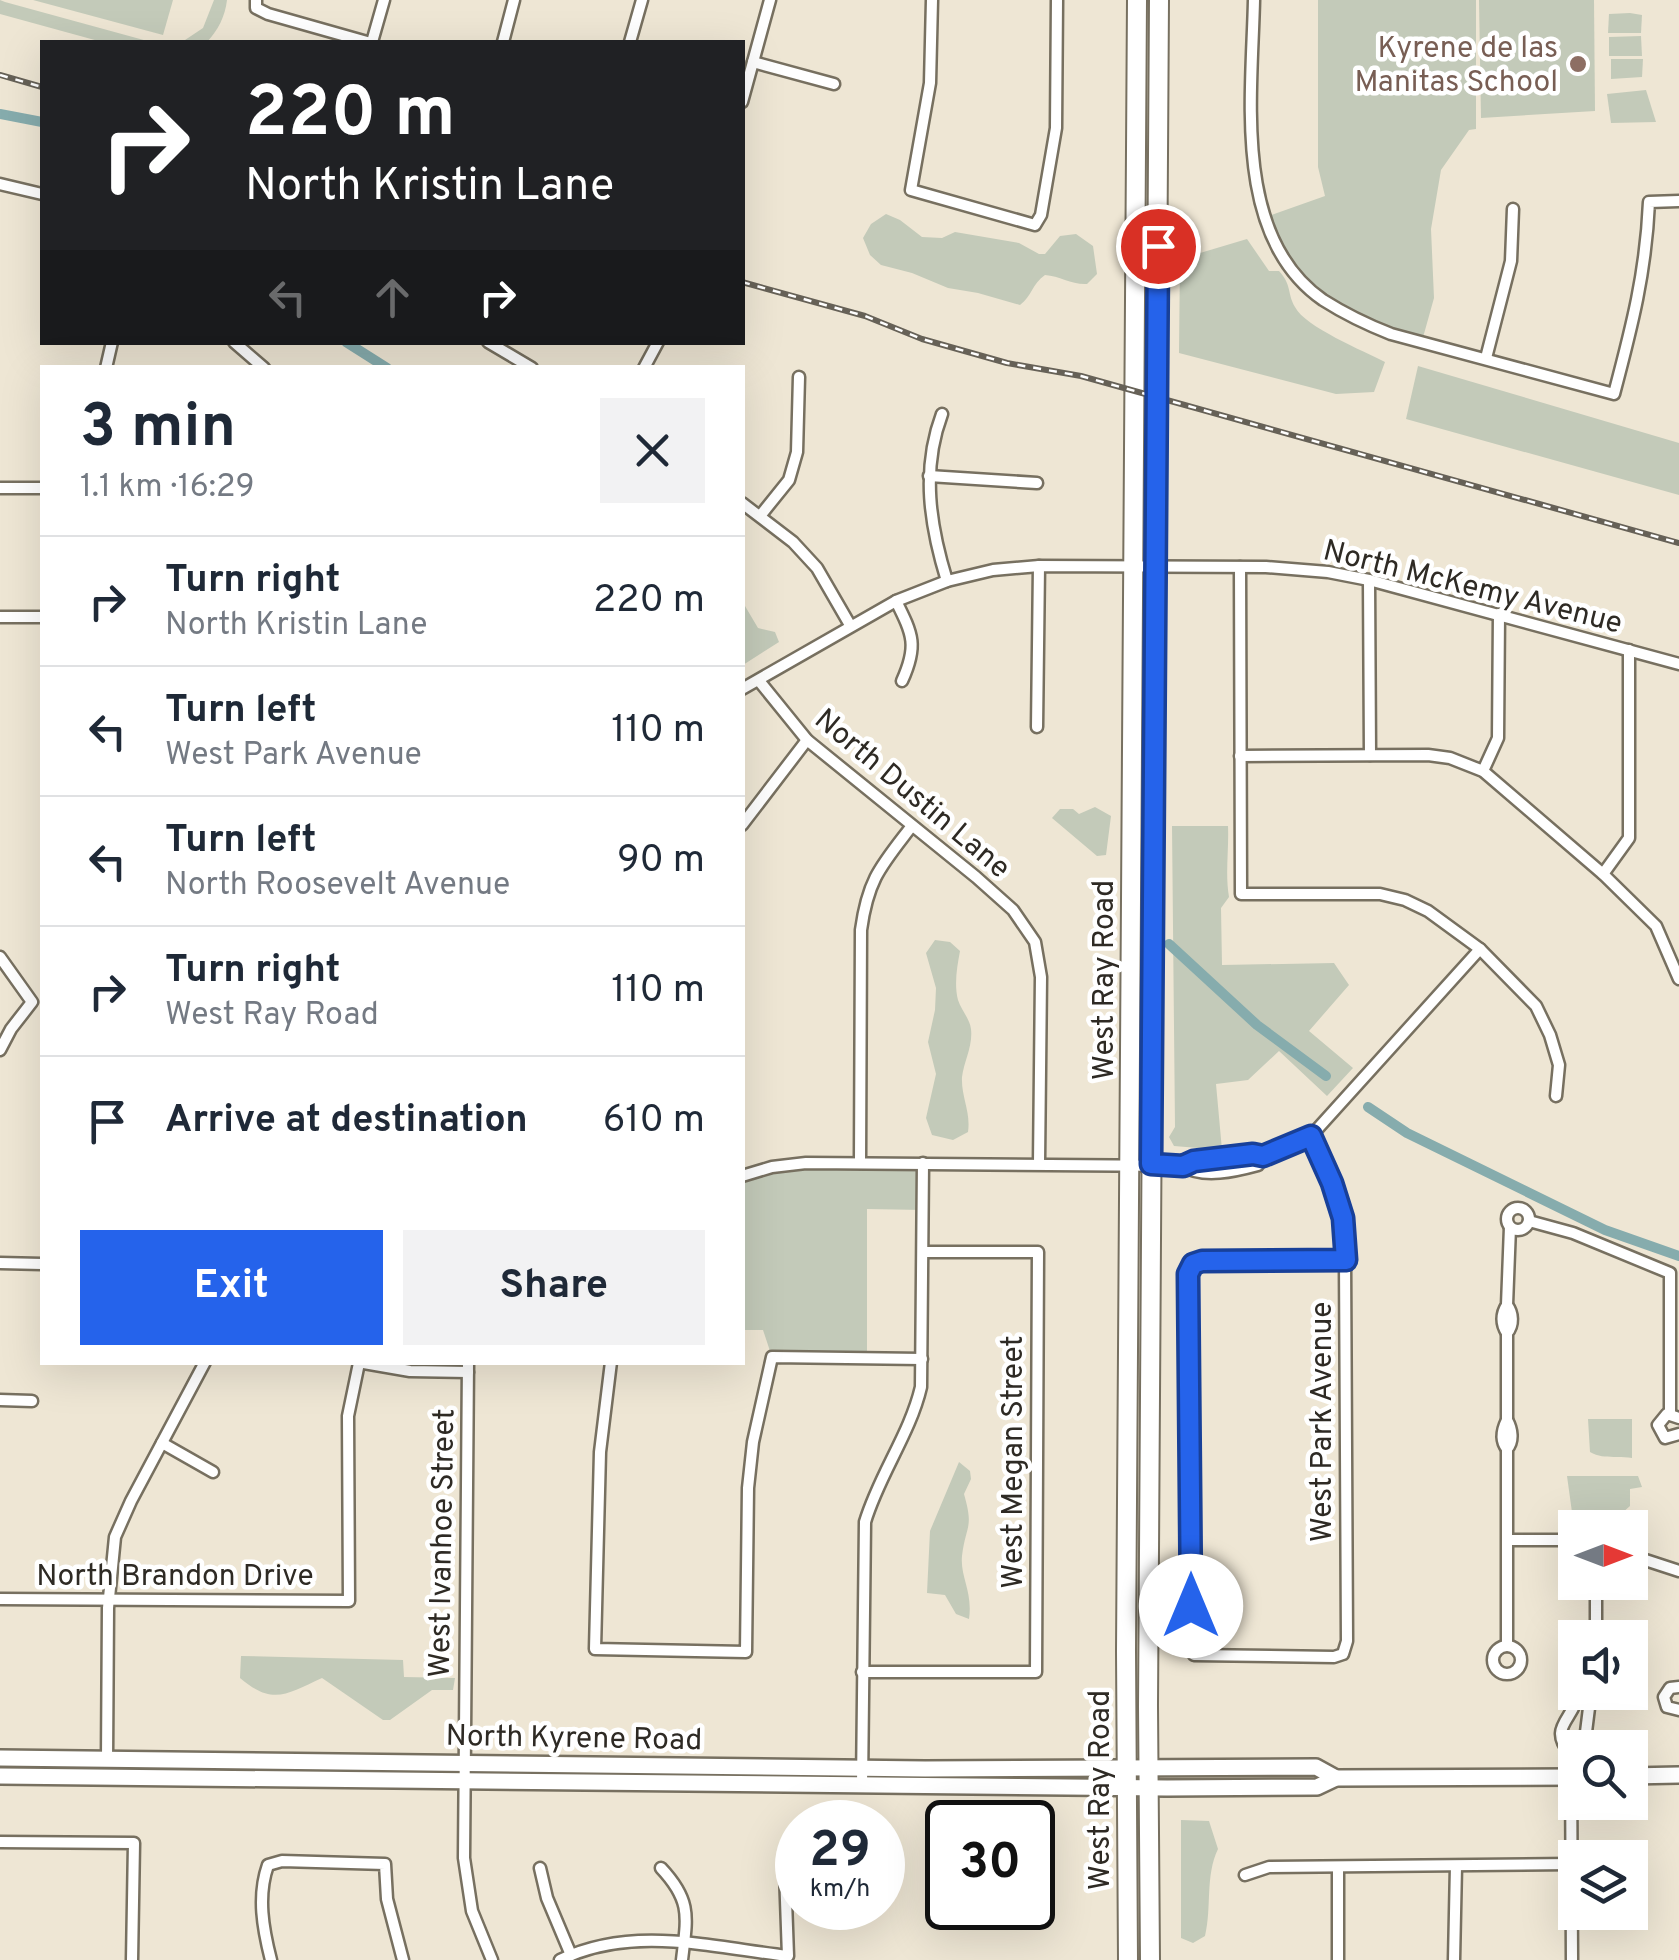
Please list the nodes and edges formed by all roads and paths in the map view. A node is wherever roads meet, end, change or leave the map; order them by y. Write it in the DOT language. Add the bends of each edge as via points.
graph roads {
  1 [pos="384,0"];
  2 [pos="514,0"];
  3 [pos="642,0"];
  4 [pos="770,0"];
  5 [pos="932,0"];
  6 [pos="1057,0"];
  7 [pos="1137,0"];
  8 [pos="1159,0"];
  9 [pos="1254,0"];
  10 [pos="256,4"];
  11 [pos="363,40"];
  12 [pos="370,40"];
  13 [pos="504,40"];
  14 [pos="631,40"];
  15 [pos="754,62"];
  16 [pos="834,84"];
  17 [pos="745,92"];
  18 [pos="1,187"];
  19 [pos="40,194"];
  20 [pos="1679,201"];
  21 [pos="1513,209"];
  22 [pos="237,345"];
  23 [pos="497,345"];
  24 [pos="1486,358"];
  25 [pos="261,365"];
  26 [pos="527,365"];
  27 [pos="798,378"];
  28 [pos="942,414"];
  29 [pos="930,476"];
  30 [pos="1037,483"];
  31 [pos="0,488"];
  32 [pos="40,488"];
  33 [pos="745,505"];
  34 [pos="760,516"];
  35 [pos="1038,566"];
  36 [pos="1133,566"];
  37 [pos="1155,566"];
  38 [pos="1240,567"];
  39 [pos="1370,580"];
  40 [pos="947,581"];
  41 [pos="896,602"];
  42 [pos="1499,614"];
  43 [pos="40,617"];
  44 [pos="0,618"];
  45 [pos="850,625"];
  46 [pos="1629,650"];
  47 [pos="1679,664"];
  48 [pos="902,681"];
  49 [pos="760,682"];
  50 [pos="745,688"];
  51 [pos="1037,727"];
  52 [pos="806,740"];
  53 [pos="1370,755"];
  54 [pos="1240,756"];
  55 [pos="1484,771"];
  56 [pos="745,821"];
  57 [pos="911,827"];
  58 [pos="1603,874"];
  59 [pos="1480,949"];
  60 [pos="0,957"];
  61 [pos="1679,978"];
  62 [pos="38,999"];
  63 [pos="0,1050"];
  64 [pos="1556,1096"];
  65 [pos="1311,1136"];
  66 [pos="860,1163"];
  67 [pos="923,1163"];
  68 [pos="1039,1164"];
  69 [pos="1129,1164"];
  70 [pos="1151,1164"];
  71 [pos="745,1175"];
  72 [pos="1529,1220"];
  73 [pos="1510,1228"];
  74 [pos="923,1252"];
  75 [pos="1346,1260"];
  76 [pos="0,1263"];
  77 [pos="40,1264"];
  78 [pos="922,1359"];
  79 [pos="202,1365"];
  80 [pos="358,1365"];
  81 [pos="371,1365"];
  82 [pos="611,1365"];
  83 [pos="468,1367"];
  84 [pos="0,1400"];
  85 [pos="32,1401"];
  86 [pos="1675,1416"];
  87 [pos="1679,1434"];
  88 [pos="162,1443"];
  89 [pos="213,1472"];
  90 [pos="1508,1540"];
  91 [pos="1558,1540"];
  92 [pos="1648,1561"];
  93 [pos="1679,1571"];
  94 [pos="0,1599"];
  95 [pos="108,1600"];
  96 [pos="1507,1646"];
  97 [pos="862,1672"];
  98 [pos="1679,1687"];
  99 [pos="1679,1710"];
  100 [pos="0,1758"];
  101 [pos="107,1760"];
  102 [pos="464,1763"];
  103 [pos="862,1768"];
  104 [pos="1558,1775"];
  105 [pos="0,1776"];
  106 [pos="1648,1776"];
  107 [pos="1679,1776"];
  108 [pos="1126,1779"];
  109 [pos="1148,1779"];
  110 [pos="463,1781"];
  111 [pos="862,1786"];
  112 [pos="0,1842"];
  113 [pos="1558,1864"];
  114 [pos="1338,1866"];
  115 [pos="1456,1866"];
  116 [pos="540,1868"];
  117 [pos="661,1868"];
  118 [pos="1245,1875"];
  119 [pos="787,1930"];
  120 [pos="1572,1930"];
  121 [pos="684,1944"];
  122 [pos="566,1957"];
  123 [pos="132,1960"];
  124 [pos="270,1960"];
  125 [pos="403,1960"];
  126 [pos="492,1960"];
  127 [pos="682,1960"];
  128 [pos="1128,1960"];
  129 [pos="1150,1960"];
  130 [pos="1338,1960"];
  131 [pos="1454,1960"];
  132 [pos="1572,1960"];
  1 -- 12 [label="street"];
  2 -- 13 [label="street"];
  3 -- 14 [label="street"];
  4 -- 15 [label="street"];
  5 -- 6 [label="street" via="930,83 911,190 1034,225 1056,128"];
  7 -- 36 [label="main road, West Ray Road"];
  8 -- 37 [label="main road, West Ray Road"];
  9 -- 24 [label="street" via="1252,145 1258,198 1277,245 1320,298 1361,322"];
  10 -- 11 [label="street"];
  15 -- 16 [label="street"];
  15 -- 17 [label="street"];
  18 -- 19 [label="street"];
  20 -- 24 [label="street" via="1649,202 1639,300 1614,394"];
  21 -- 24 [label="street" via="1511,261"];
  22 -- 25 [label="street"];
  23 -- 26 [label="street"];
  27 -- 34 [label="street" via="797,452 789,480"];
  28 -- 29 [label="street"];
  29 -- 30 [label="street"];
  29 -- 40 [label="street" via="932,528"];
  31 -- 32 [label="street"];
  33 -- 34 [label="street"];
  34 -- 45 [label="street" via="816,568"];
  35 -- 36 [label="street, North McKemy Avenue"];
  35 -- 40 [label="street, North McKemy Avenue"];
  35 -- 51 [label="street"];
  36 -- 37 [label="street, North McKemy Avenue"];
  36 -- 69 [label="main road, West Ray Road"];
  37 -- 38 [label="street, North McKemy Avenue"];
  37 -- 70 [label="main road, West Ray Road"];
  38 -- 39 [label="street, North McKemy Avenue"];
  38 -- 54 [label="street"];
  39 -- 42 [label="street, North McKemy Avenue"];
  39 -- 53 [label="street"];
  40 -- 41 [label="street, North McKemy Avenue"];
  41 -- 45 [label="street, North McKemy Avenue"];
  41 -- 48 [label="street" via="913,643"];
  42 -- 46 [label="street, North McKemy Avenue"];
  42 -- 55 [label="street" via="1498,738"];
  43 -- 44 [label="street"];
  45 -- 49 [label="street, North McKemy Avenue"];
  46 -- 47 [label="street, North McKemy Avenue"];
  46 -- 58 [label="street" via="1629,838"];
  49 -- 50 [label="street, North McKemy Avenue"];
  49 -- 52 [label="street, North Dustin Lane"];
  52 -- 56 [label="street"];
  52 -- 57 [label="street, North Dustin Lane"];
  53 -- 54 [label="street"];
  53 -- 55 [label="street" via="1450,758"];
  54 -- 59 [label="street" via="1241,894 1380,894 1428,910"];
  55 -- 58 [label="street"];
  57 -- 66 [label="street" via="866,895"];
  57 -- 68 [label="street, North Dustin Lane" via="1013,910 1035,942 1041,977"];
  58 -- 61 [label="street" via="1656,926"];
  59 -- 64 [label="street" via="1536,1006 1559,1065"];
  59 -- 65 [label="street"];
  60 -- 62 [label="street"];
  62 -- 63 [label="street"];
  65 -- 70 [label="street" via="1263,1156"];
  65 -- 75 [label="street, West Park Avenue" via="1343,1218"];
  66 -- 67 [label="street"];
  66 -- 71 [label="street" via="772,1166"];
  67 -- 68 [label="street"];
  67 -- 74 [label="street"];
  68 -- 69 [label="street"];
  69 -- 70 [label="street"];
  69 -- 108 [label="main road, West Ray Road"];
  70 -- 109 [label="main road, West Ray Road"];
  72 -- 73 [label="street" via="1520,1231"];
  72 -- 73 [label="street" via="1525,1210 1514,1209 1507,1217"];
  72 -- 86 [label="street" via="1670,1273"];
  73 -- 90 [label="street" via="1512,1311 1502,1443"];
  74 -- 78 [label="street"];
  74 -- 97 [label="street, West Megan Street" via="1038,1252 1036,1672"];
  75 -- 75 [label="street, West Park Avenue" via="1193,1264 1188,1274 1194,1655 1343,1654"];
  76 -- 77 [label="street"];
  78 -- 82 [label="street" via="772,1358 748,1488 746,1652 595,1649 600,1452"];
  78 -- 97 [label="street" via="916,1407 864,1522"];
  79 -- 88 [label="street"];
  80 -- 95 [label="street, North Brandon Drive" via="348,1416 349,1601"];
  81 -- 83 [label="street" via="410,1371"];
  83 -- 102 [label="street, West Ivanhoe Street"];
  84 -- 85 [label="street"];
  86 -- 87 [label="street" via="1658,1422 1660,1433"];
  88 -- 89 [label="street"];
  88 -- 95 [label="street" via="115,1537"];
  90 -- 91 [label="street"];
  90 -- 96 [label="street"];
  92 -- 93 [label="street"];
  94 -- 95 [label="street, North Brandon Drive"];
  95 -- 101 [label="street"];
  97 -- 103 [label="street"];
  98 -- 99 [label="street" via="1664,1697 1667,1707"];
  100 -- 101 [label="main road, North Kyrene Road"];
  101 -- 102 [label="main road, North Kyrene Road"];
  102 -- 103 [label="main road, North Kyrene Road"];
  102 -- 110 [label="street, West Ivanhoe Street"];
  103 -- 108 [label="main road, North Kyrene Road"];
  103 -- 111 [label="street"];
  104 -- 109 [label="main road, North Kyrene Road" via="1336,1778 1317,1787"];
  105 -- 110 [label="main road, North Kyrene Road"];
  106 -- 107 [label="main road"];
  108 -- 109 [label="main road, North Kyrene Road"];
  108 -- 111 [label="main road, North Kyrene Road"];
  108 -- 128 [label="main road, West Ray Road"];
  109 -- 129 [label="main road, West Ray Road"];
  110 -- 111 [label="main road, North Kyrene Road"];
  110 -- 126 [label="street, West Ivanhoe Street" via="468,1892"];
  112 -- 123 [label="street" via="134,1843"];
  113 -- 115 [label="street"];
  114 -- 115 [label="street"];
  114 -- 118 [label="street" via="1269,1867"];
  114 -- 130 [label="street"];
  115 -- 131 [label="street"];
  116 -- 122 [label="street"];
  117 -- 121 [label="street" via="680,1888"];
  119 -- 121 [label="street" via="788,1956"];
  120 -- 132 [label="street"];
  121 -- 122 [label="street" via="605,1942"];
  121 -- 127 [label="street"];
  124 -- 125 [label="street" via="262,1926 263,1879 268,1865 282,1861 386,1864 387,1899"];
}
